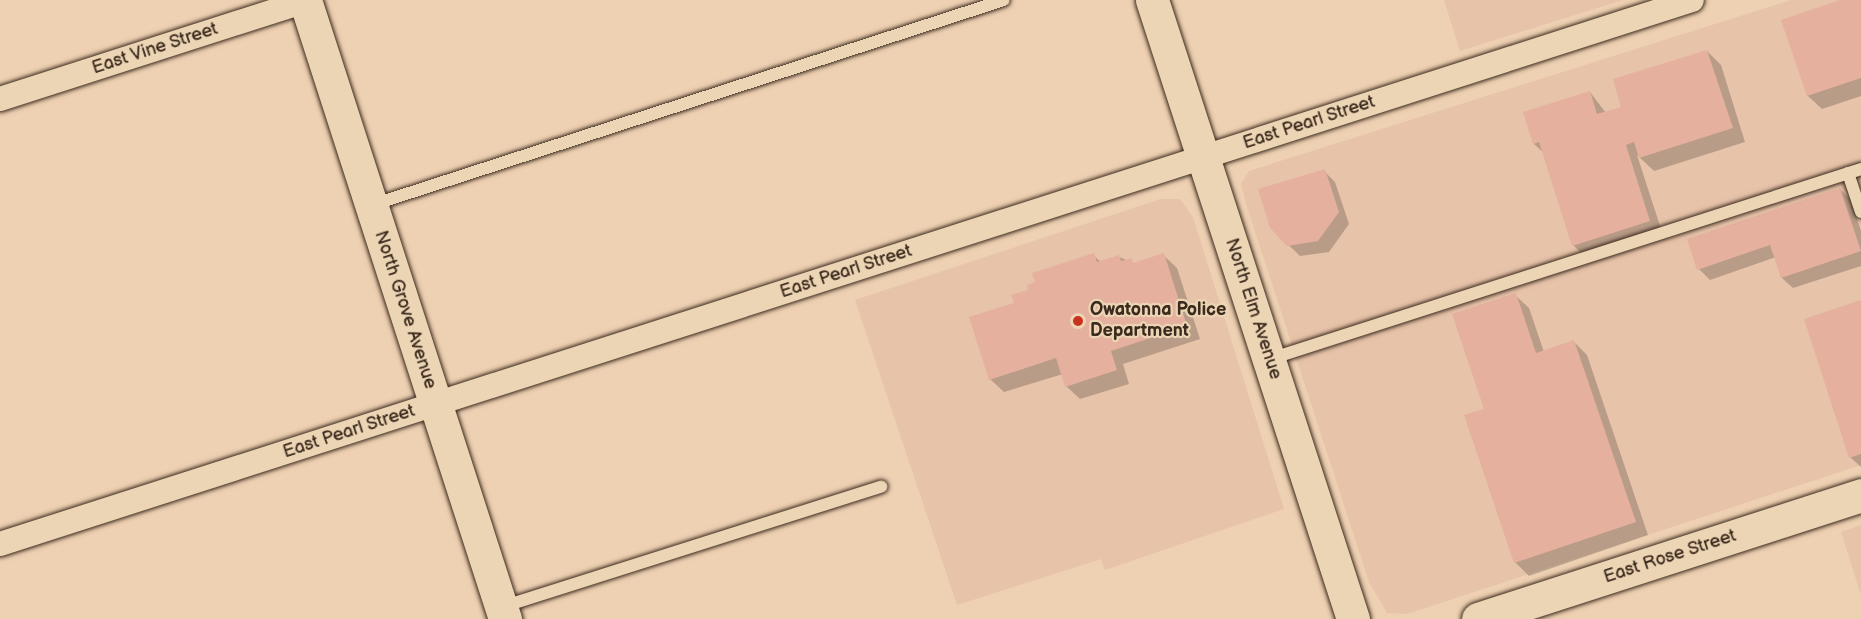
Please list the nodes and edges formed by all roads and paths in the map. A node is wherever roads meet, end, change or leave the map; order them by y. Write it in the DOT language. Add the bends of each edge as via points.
graph roads {
  1 [pos="307,0"];
  2 [pos="1004,0"];
  3 [pos="1152,0"];
  4 [pos="1692,0"];
  5 [pos="0,99"];
  6 [pos="1203,158"];
  7 [pos="1861,169"];
  8 [pos="1848,173"];
  9 [pos="372,206"];
  10 [pos="1861,212"];
  11 [pos="1269,360"];
  12 [pos="436,404"];
  13 [pos="881,487"];
  14 [pos="1861,495"];
  15 [pos="1,539"];
  16 [pos="503,613"];
  17 [pos="1353,619"];
  18 [pos="1478,619"];
  1 -- 5 [label="street, East Vine Street"];
  1 -- 9 [label="street, North Grove Avenue"];
  2 -- 9 [label="lane"];
  3 -- 6 [label="street, North Elm Avenue"];
  4 -- 6 [label="street, East Pearl Street"];
  6 -- 11 [label="street, North Elm Avenue"];
  6 -- 12 [label="street, East Pearl Street"];
  7 -- 8 [label="lane"];
  8 -- 10 [label="lane"];
  8 -- 11 [label="lane"];
  9 -- 12 [label="street, North Grove Avenue"];
  11 -- 17 [label="street, North Elm Avenue"];
  12 -- 15 [label="street, East Pearl Street"];
  12 -- 16 [label="street, North Grove Avenue"];
  13 -- 16 [label="lane"];
  14 -- 18 [label="street, East Rose Street"];
}
